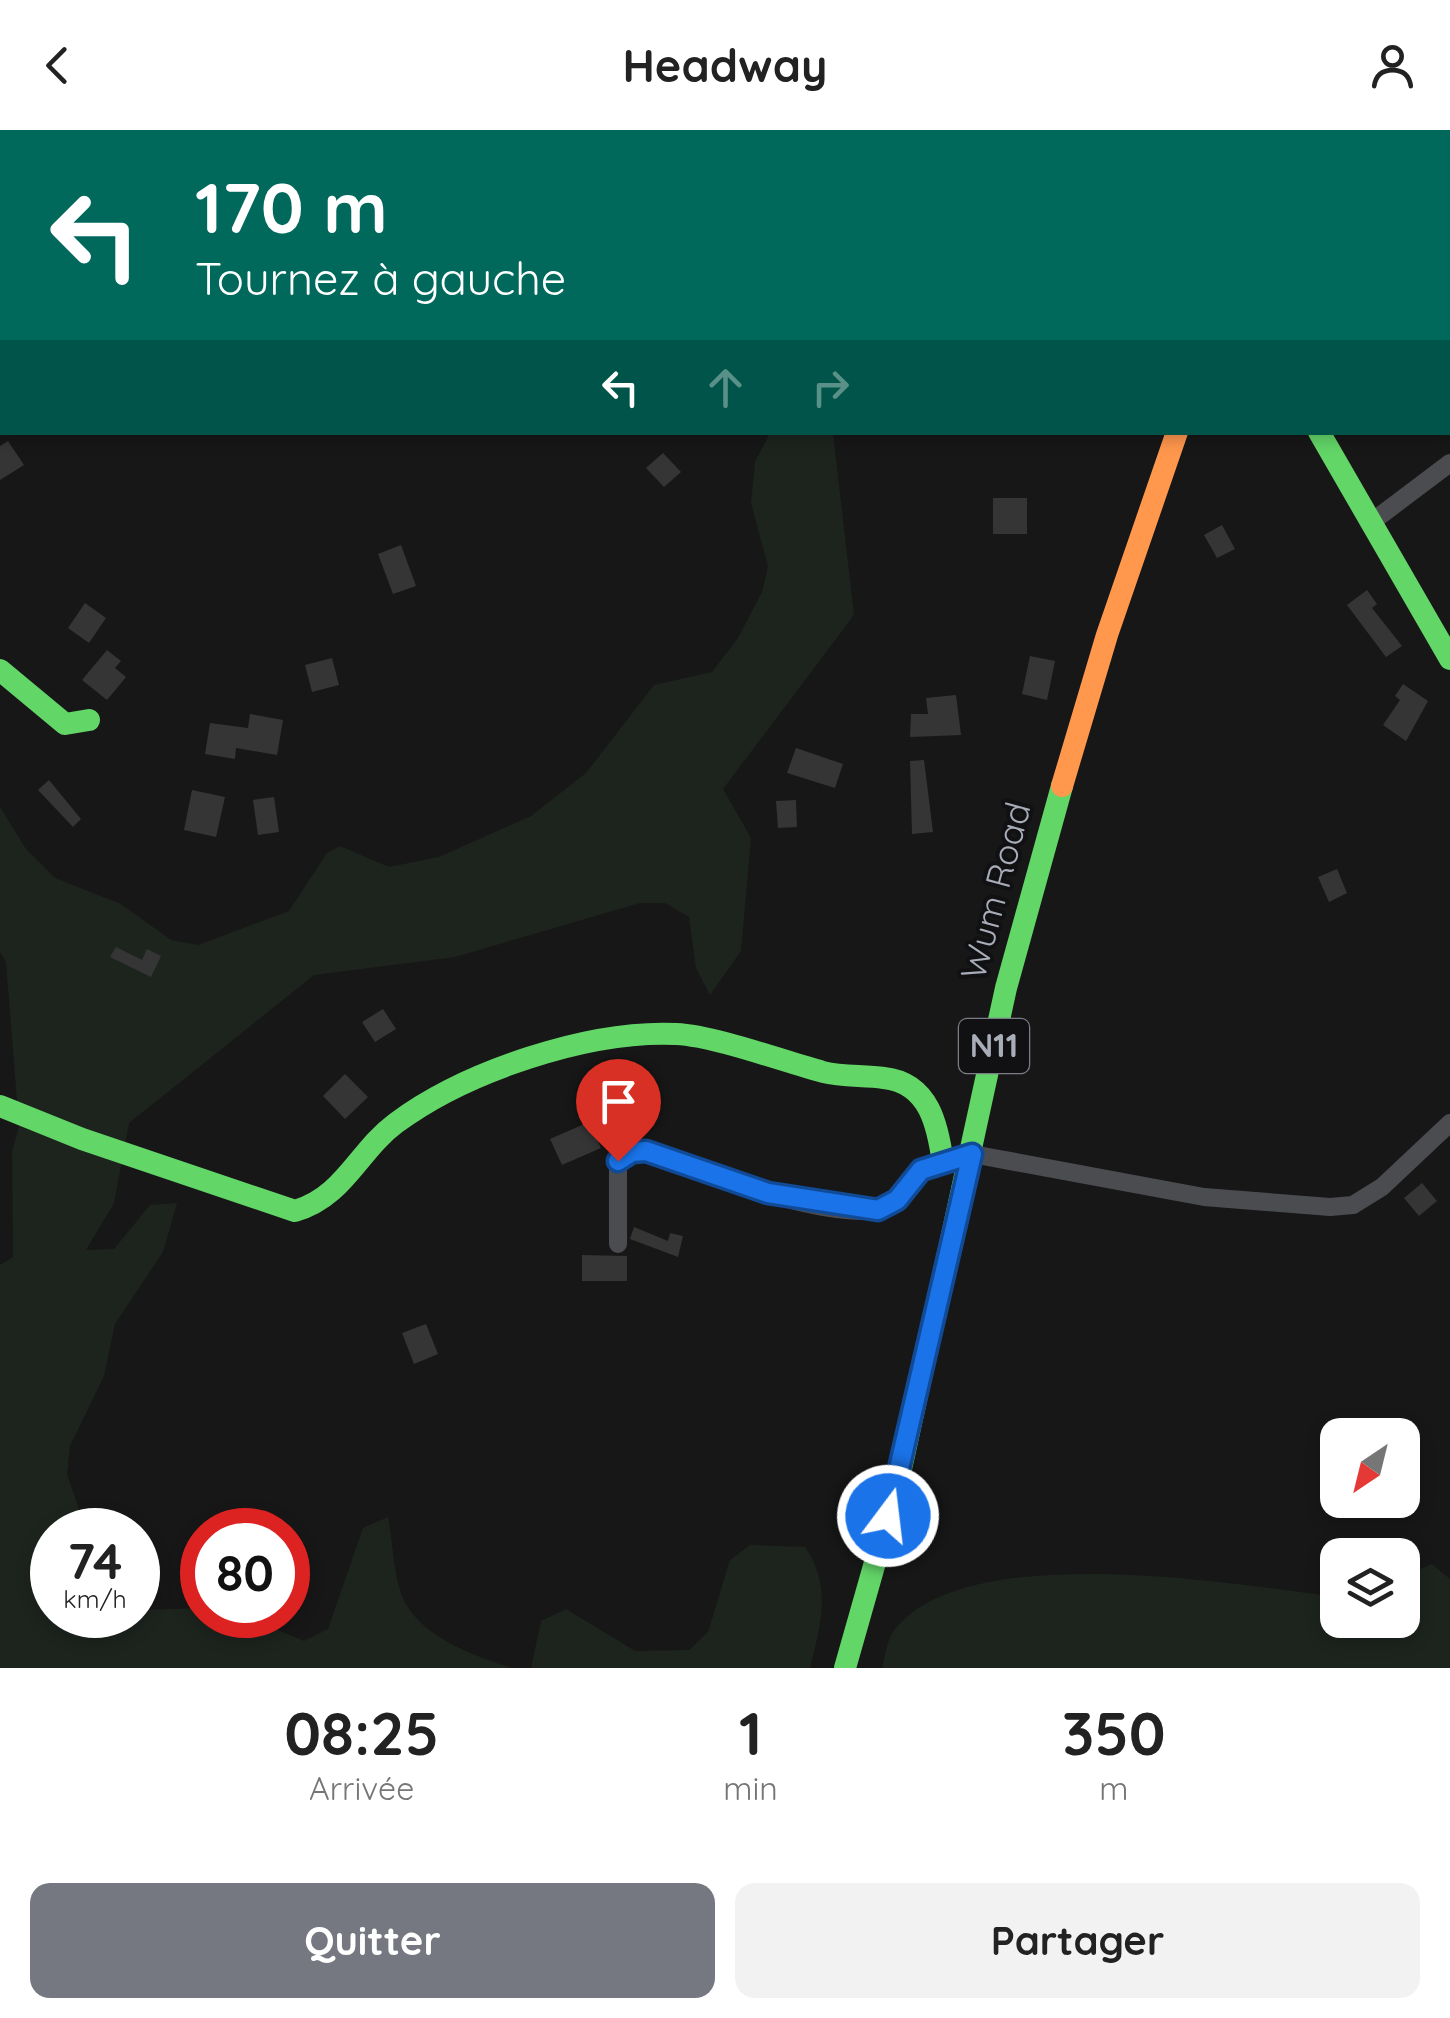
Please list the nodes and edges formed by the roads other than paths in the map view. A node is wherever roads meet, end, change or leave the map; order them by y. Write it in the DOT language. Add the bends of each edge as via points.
graph roads {
  1 [pos="1176,435"];
  2 [pos="1320,435"];
  3 [pos="1450,463"];
  4 [pos="1372,521"];
  5 [pos="1450,658"];
  6 [pos="0,670"];
  7 [pos="88,720"];
  8 [pos="0,1106"];
  9 [pos="1450,1122"];
  10 [pos="972,1154"];
  11 [pos="943,1163"];
  12 [pos="618,1244"];
  13 [pos="845,1668"];
  1 -- 10 [label="main road, Wum Road / N11" via="1054,806"];
  2 -- 4 [label="main road"];
  3 -- 4 [label="street"];
  4 -- 5 [label="main road"];
  6 -- 7 [label="main road" via="65,724"];
  8 -- 11 [label="main road" via="295,1211 324,1202 383,1133 450,1092 563,1050 678,1034 834,1076 889,1078 907,1086 936,1115"];
  9 -- 10 [label="street" via="1382,1187 1353,1205 1330,1207 1204,1197"];
  10 -- 11 [label="street"];
  10 -- 13 [label="main road, Wum Road / N11" via="899,1478"];
  11 -- 12 [label="street" via="921,1170 897,1200 878,1210 786,1197 632,1152 618,1161"];
}
